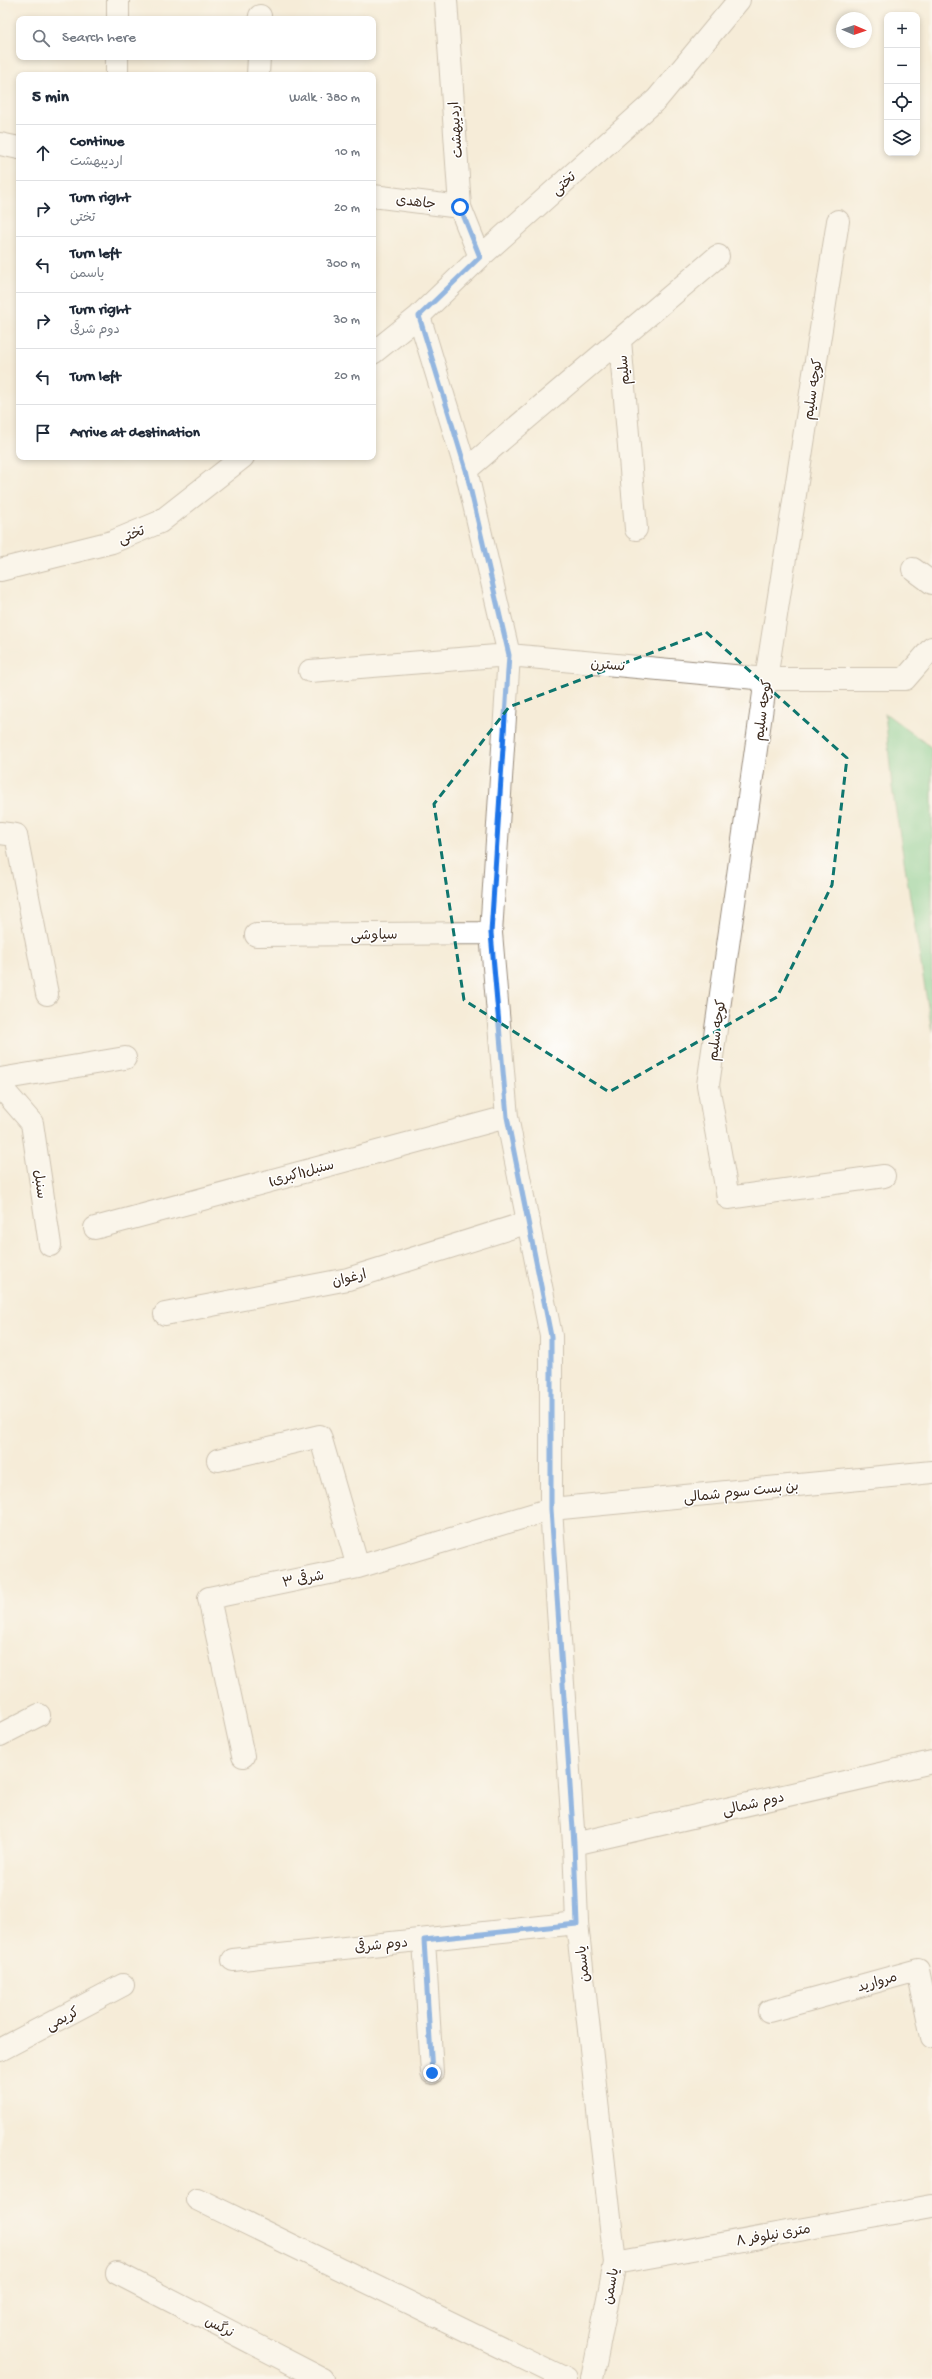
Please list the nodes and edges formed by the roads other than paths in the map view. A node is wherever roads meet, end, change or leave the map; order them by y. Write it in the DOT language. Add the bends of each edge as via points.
graph roads {
  1 [pos="118,0"];
  2 [pos="446,0"];
  3 [pos="739,0"];
  4 [pos="118,16"];
  5 [pos="117,60"];
  6 [pos="259,60"];
  7 [pos="117,72"];
  8 [pos="258,72"];
  9 [pos="0,144"];
  10 [pos="16,147"];
  11 [pos="376,196"];
  12 [pos="460,207"];
  13 [pos="838,221"];
  14 [pos="718,256"];
  15 [pos="480,257"];
  16 [pos="419,316"];
  17 [pos="620,340"];
  18 [pos="376,351"];
  19 [pos="239,460"];
  20 [pos="466,470"];
  21 [pos="636,529"];
  22 [pos="913,569"];
  23 [pos="0,570"];
  24 [pos="932,583"];
  25 [pos="932,648"];
  26 [pos="509,655"];
  27 [pos="310,670"];
  28 [pos="766,679"];
  29 [pos="0,833"];
  30 [pos="491,933"];
  31 [pos="256,936"];
  32 [pos="47,994"];
  33 [pos="126,1058"];
  34 [pos="0,1079"];
  35 [pos="0,1086"];
  36 [pos="507,1117"];
  37 [pos="884,1176"];
  38 [pos="529,1222"];
  39 [pos="95,1228"];
  40 [pos="50,1245"];
  41 [pos="165,1314"];
  42 [pos="218,1460"];
  43 [pos="932,1472"];
  44 [pos="551,1509"];
  45 [pos="358,1567"];
  46 [pos="39,1715"];
  47 [pos="0,1735"];
  48 [pos="243,1756"];
  49 [pos="932,1762"];
  50 [pos="574,1844"];
  51 [pos="577,1924"];
  52 [pos="424,1940"];
  53 [pos="233,1960"];
  54 [pos="123,1985"];
  55 [pos="769,2011"];
  56 [pos="932,2037"];
  57 [pos="0,2050"];
  58 [pos="432,2073"];
  59 [pos="197,2199"];
  60 [pos="932,2206"];
  61 [pos="615,2263"];
  62 [pos="117,2273"];
  63 [pos="322,2379"];
  64 [pos="566,2379"];
  65 [pos="592,2379"];
  1 -- 4 [label="street"];
  2 -- 12 [label="street, اردیبهشت"];
  3 -- 15 [label="street, تختی" via="657,98"];
  5 -- 7 [label="street"];
  6 -- 8 [label="street"];
  9 -- 10 [label="street"];
  11 -- 12 [label="street, جاهدی"];
  12 -- 15 [label="street, اردیبهشت"];
  13 -- 28 [label="street, کوچه سلیم"];
  14 -- 17 [label="street, سلیم"];
  15 -- 16 [label="street, تختی"];
  16 -- 18 [label="street, تختی"];
  16 -- 20 [label="street, یاسمن"];
  17 -- 20 [label="street"];
  17 -- 21 [label="street, سلیم"];
  19 -- 23 [label="street, تختی" via="160,522 112,542"];
  20 -- 26 [label="street, یاسمن"];
  22 -- 24 [label="street"];
  25 -- 28 [label="street, نسترن" via="905,679"];
  26 -- 27 [label="street, نسترن"];
  26 -- 28 [label="street, نسترن"];
  26 -- 30 [label="street, یاسمن"];
  28 -- 37 [label="street, کوچه سلیم" via="708,1085 728,1198"];
  29 -- 32 [label="street" via="16,835"];
  30 -- 31 [label="street, سیاوشی"];
  30 -- 36 [label="street, یاسمن"];
  33 -- 34 [label="street"];
  35 -- 40 [label="street, سنبل" via="32,1123"];
  36 -- 38 [label="street, یاسمن"];
  36 -- 39 [label="street, سنبل(اکبری)"];
  38 -- 41 [label="street, ارغوان" via="348,1279"];
  38 -- 44 [label="street, یاسمن" via="551,1336"];
  42 -- 45 [label="street" via="320,1436"];
  43 -- 44 [label="street, بن بست سوم شمالی"];
  44 -- 45 [label="street, ۳ شرقی"];
  44 -- 50 [label="street, یاسمن"];
  45 -- 48 [label="street, ۳ شرقی" via="209,1598"];
  46 -- 47 [label="street"];
  49 -- 50 [label="street, دوم شمالی"];
  50 -- 51 [label="street, یاسمن"];
  51 -- 52 [label="street, دوم شرقی"];
  51 -- 61 [label="street, یاسمن"];
  52 -- 53 [label="street, دوم شرقی"];
  52 -- 58 [label="street"];
  54 -- 57 [label="street, کریمی"];
  55 -- 56 [label="street, مروارید" via="918,1970"];
  59 -- 64 [label="street"];
  60 -- 61 [label="street, ۸ متری نیلوفر"];
  61 -- 65 [label="street, یاسمن"];
  62 -- 63 [label="street, نرگس"];
}
